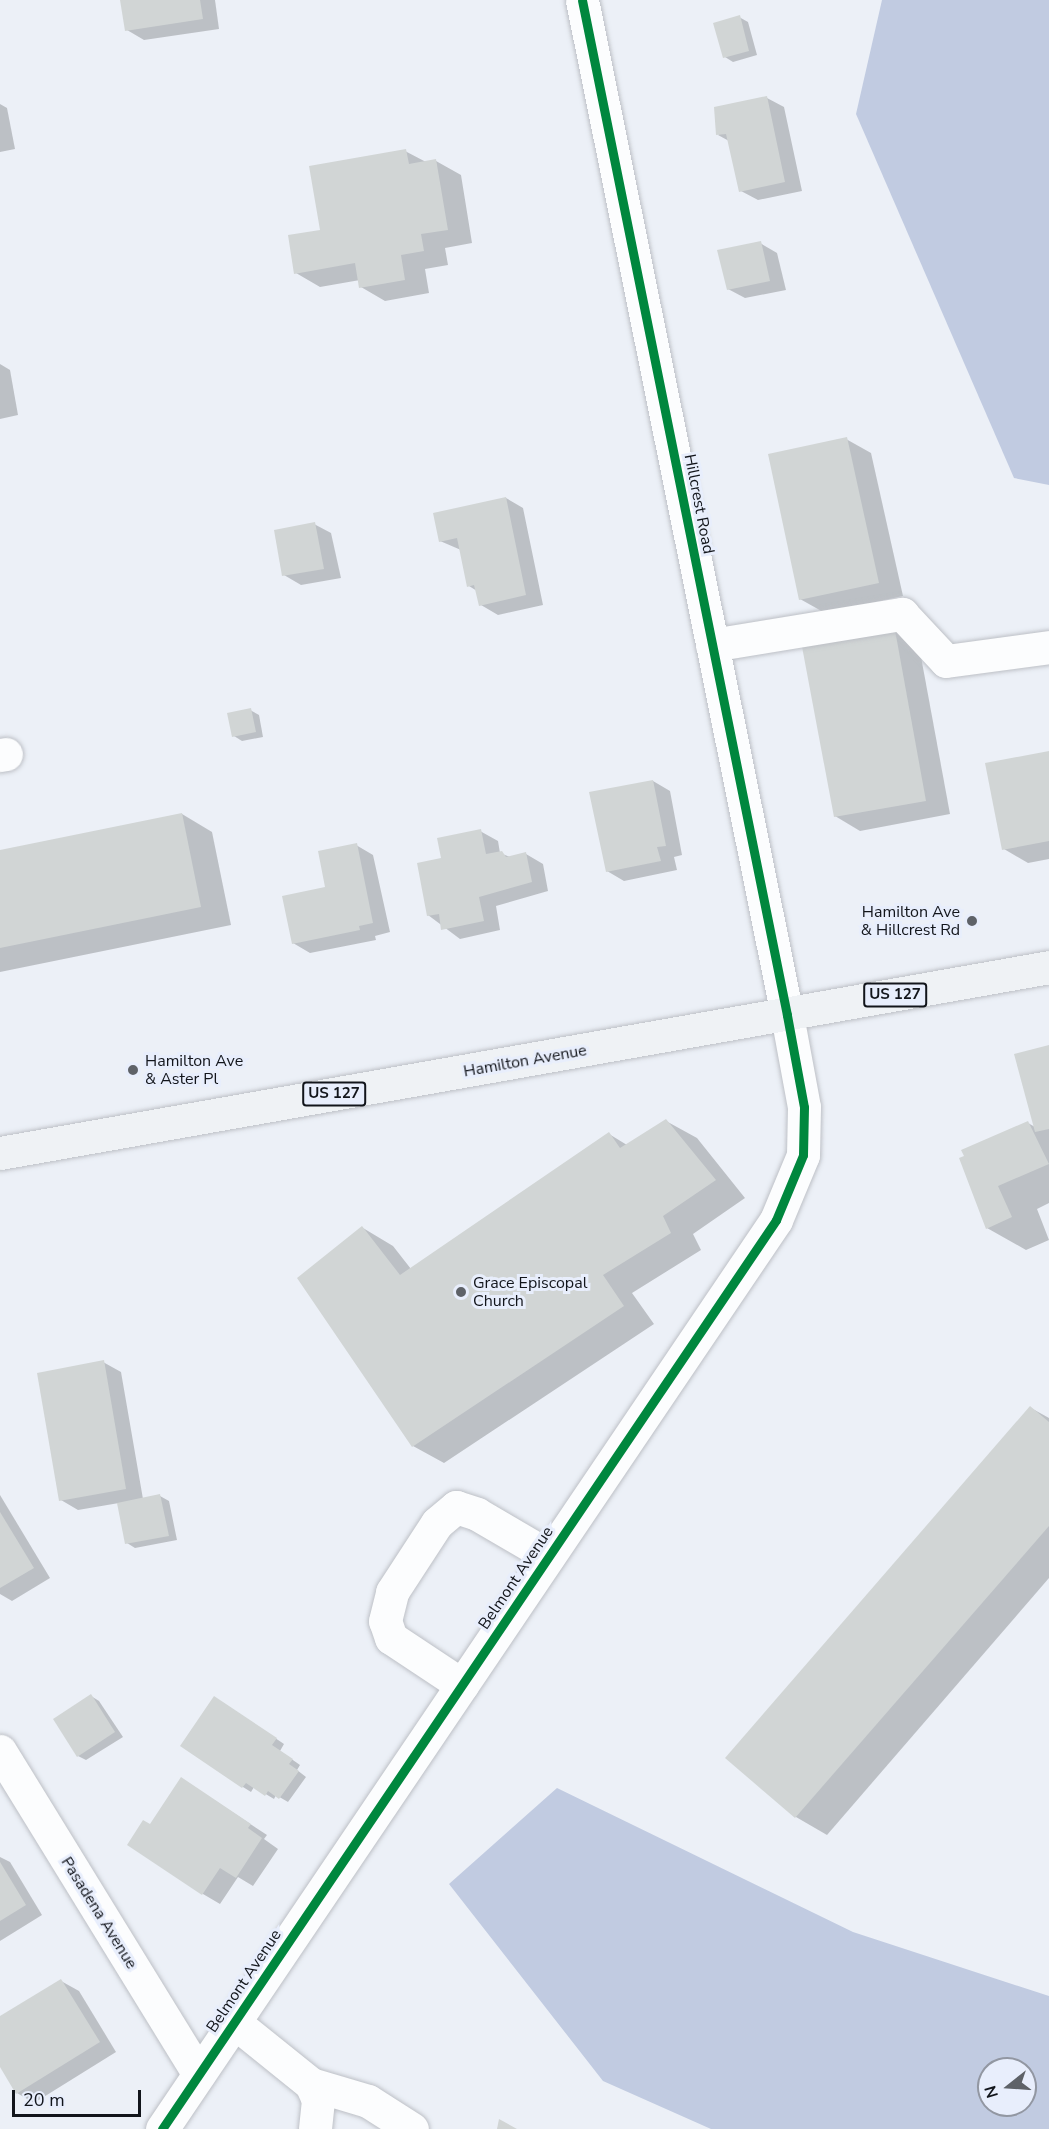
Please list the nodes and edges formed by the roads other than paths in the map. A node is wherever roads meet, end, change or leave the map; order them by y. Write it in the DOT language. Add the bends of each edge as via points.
graph roads {
  1 [pos="582,0"];
  2 [pos="712,645"];
  3 [pos="1049,647"];
  4 [pos="1049,967"];
  5 [pos="787,1015"];
  6 [pos="0,1153"];
  7 [pos="549,1556"];
  8 [pos="462,1685"];
  9 [pos="0,1751"];
  10 [pos="234,2022"];
  11 [pos="199,2074"];
  12 [pos="311,2084"];
  13 [pos="162,2129"];
  14 [pos="315,2129"];
  15 [pos="412,2129"];
  1 -- 2 [label="street, Hillcrest Road"];
  2 -- 3 [label="street" via="902,614 946,661"];
  2 -- 5 [label="street, Hillcrest Road"];
  4 -- 5 [label="main road, Hamilton Avenue / US 127"];
  5 -- 6 [label="main road, Hamilton Avenue / US 127"];
  5 -- 7 [label="street, Belmont Avenue" via="804,1107 802,1155 788,1196 776,1220"];
  7 -- 8 [label="street, Belmont Avenue"];
  7 -- 8 [label="street" via="477,1514 456,1507 437,1523 392,1592 385,1621 391,1638"];
  8 -- 10 [label="street, Belmont Avenue"];
  9 -- 11 [label="street, Pasadena Avenue"];
  10 -- 11 [label="street, Belmont Avenue"];
  10 -- 12 [label="street"];
  11 -- 13 [label="street, Belmont Avenue"];
  12 -- 14 [label="street" via="318,2100"];
  12 -- 15 [label="street" via="368,2101"];
}
